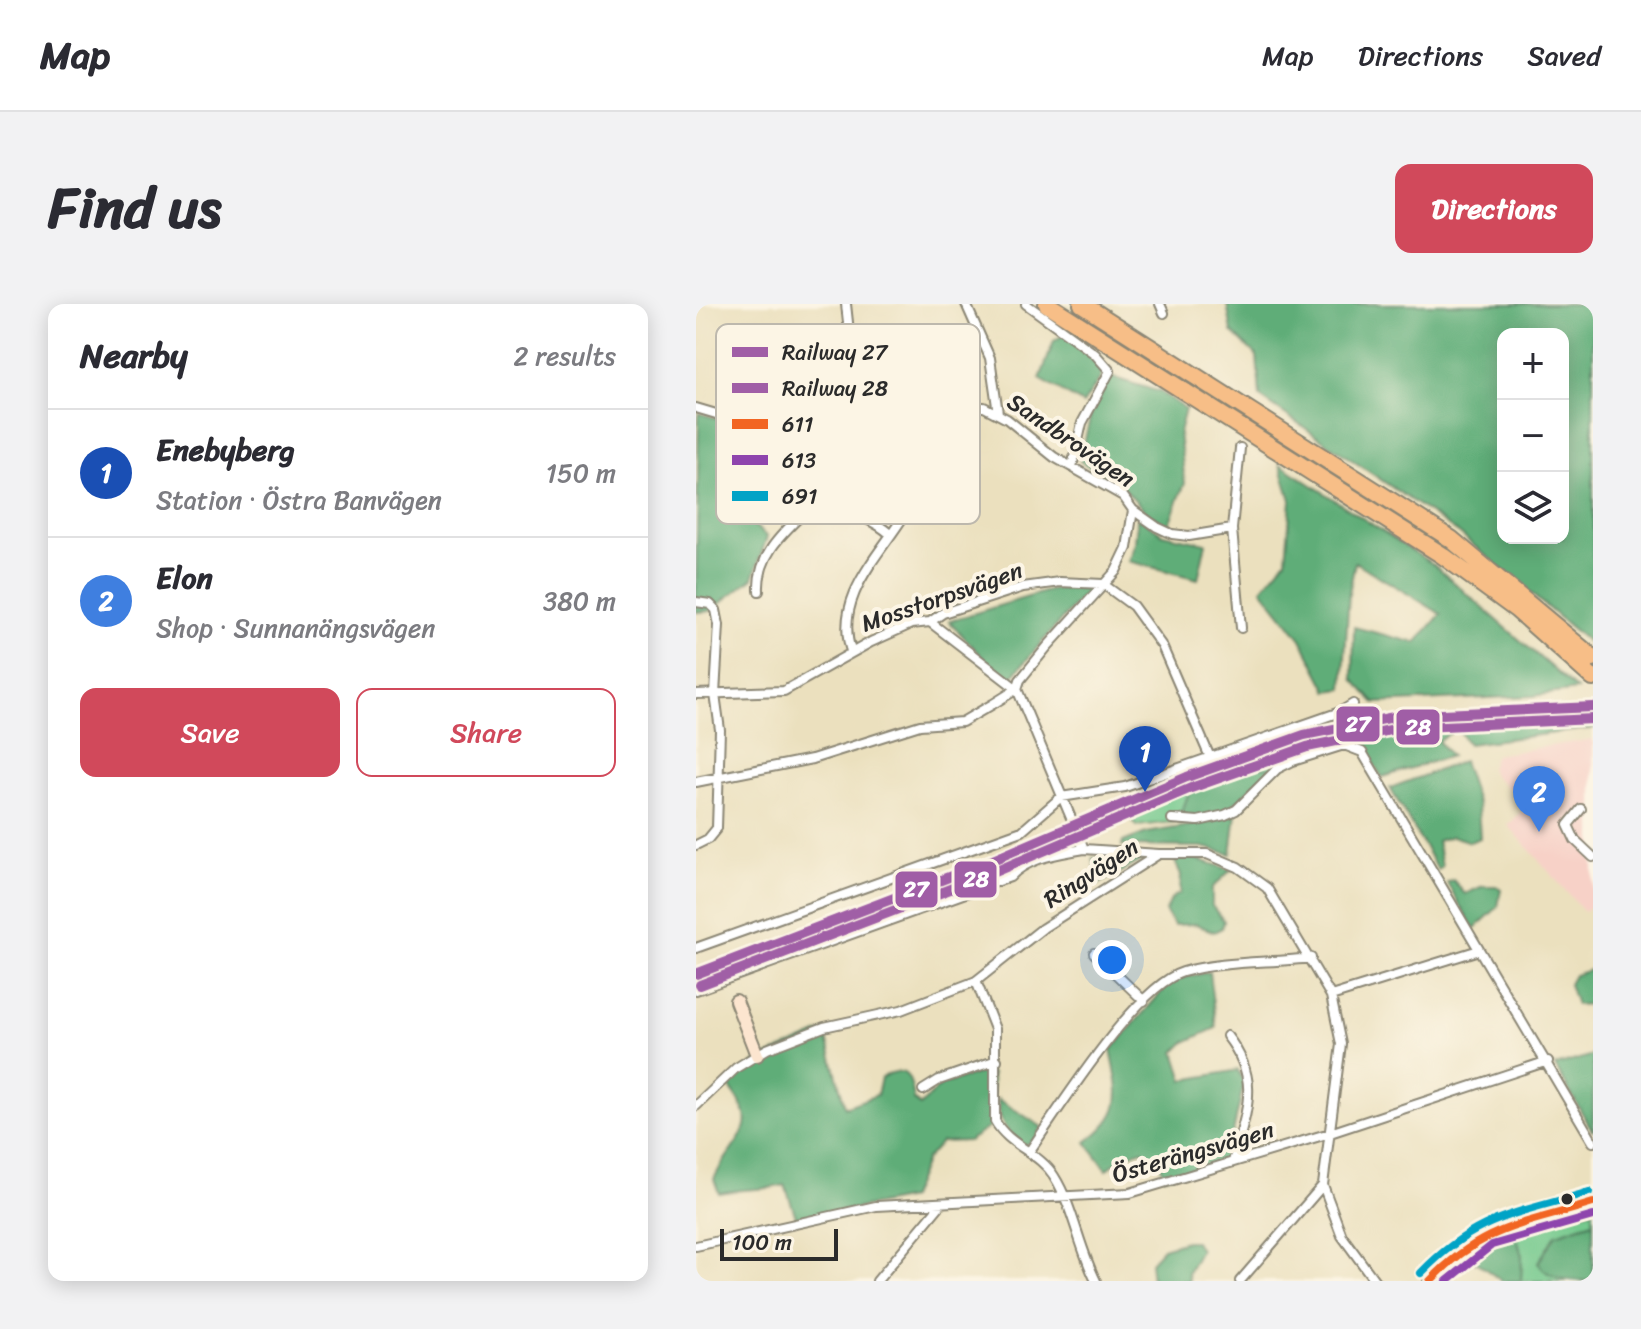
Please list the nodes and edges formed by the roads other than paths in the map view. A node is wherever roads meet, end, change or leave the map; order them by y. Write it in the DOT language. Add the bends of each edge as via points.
graph roads {
  1 [pos="846,304"];
  2 [pos="966,304"];
  3 [pos="1026,304"];
  4 [pos="1047,304"];
  5 [pos="1082,304"];
  6 [pos="848,324"];
  7 [pos="975,324"];
  8 [pos="980,336"];
  9 [pos="980,407"];
  10 [pos="696,408"];
  11 [pos="998,413"];
  12 [pos="716,414"];
  13 [pos="1240,448"];
  14 [pos="1072,467"];
  15 [pos="1133,510"];
  16 [pos="792,524"];
  17 [pos="876,524"];
  18 [pos="897,524"];
  19 [pos="1232,529"];
  20 [pos="890,534"];
  21 [pos="1103,584"];
  22 [pos="759,591"];
  23 [pos="696,602"];
  24 [pos="930,622"];
  25 [pos="1241,628"];
  26 [pos="851,651"];
  27 [pos="1587,659"];
  28 [pos="1593,678"];
  29 [pos="1017,689"];
  30 [pos="696,694"];
  31 [pos="715,694"];
  32 [pos="1353,704"];
  33 [pos="1209,755"];
  34 [pos="716,778"];
  35 [pos="696,782"];
  36 [pos="1061,797"];
  37 [pos="1581,809"];
  38 [pos="1172,819"];
  39 [pos="696,845"];
  40 [pos="1084,849"];
  41 [pos="1159,854"];
  42 [pos="1593,857"];
  43 [pos="696,948"];
  44 [pos="1479,950"];
  45 [pos="1094,953"];
  46 [pos="1311,958"];
  47 [pos="976,981"];
  48 [pos="696,990"];
  49 [pos="1331,996"];
  50 [pos="736,1001"];
  51 [pos="1144,1001"];
  52 [pos="1227,1036"];
  53 [pos="757,1055"];
  54 [pos="997,1060"];
  55 [pos="1548,1061"];
  56 [pos="923,1090"];
  57 [pos="696,1106"];
  58 [pos="1330,1133"];
  59 [pos="1593,1142"];
  60 [pos="1029,1152"];
  61 [pos="1233,1162"];
  62 [pos="1323,1185"];
  63 [pos="1064,1199"];
  64 [pos="942,1203"];
  65 [pos="1593,1203"];
  66 [pos="696,1246"];
  67 [pos="1431,1280"];
  68 [pos="877,1281"];
  69 [pos="1096,1281"];
  70 [pos="1240,1281"];
  71 [pos="1375,1281"];
  1 -- 6 [label="street"];
  2 -- 7 [label="street"];
  3 -- 14 [label="street" via="1110,371 1082,423"];
  4 -- 27 [label="highway" via="1442,555"];
  5 -- 27 [label="highway" via="1451,539"];
  8 -- 11 [label="street" via="990,358"];
  9 -- 11 [label="street, Sandbrovägen"];
  10 -- 12 [label="street"];
  11 -- 14 [label="street, Sandbrovägen"];
  13 -- 19 [label="street"];
  14 -- 15 [label="street, Sandbrovägen" via="1123,496"];
  15 -- 19 [label="street, Sandbrovägen" via="1172,534"];
  15 -- 21 [label="street" via="1124,558"];
  16 -- 22 [label="street" via="774,541 758,580"];
  17 -- 20 [label="street"];
  18 -- 20 [label="street"];
  19 -- 25 [label="street"];
  20 -- 26 [label="street" via="863,574 847,617"];
  21 -- 24 [label="street, Mosstorpsvägen" via="1023,587"];
  21 -- 29 [label="street"];
  21 -- 33 [label="street" via="1133,606 1162,646"];
  23 -- 31 [label="street" via="710,604 719,619"];
  24 -- 26 [label="street, Mosstorpsvägen" via="911,624"];
  24 -- 29 [label="street"];
  26 -- 31 [label="street, Mosstorpsvägen" via="784,691"];
  27 -- 28 [label="highway"];
  29 -- 34 [label="street" via="962,722 920,725 812,759"];
  29 -- 36 [label="street"];
  30 -- 31 [label="street, Mosstorpsvägen"];
  31 -- 34 [label="street" via="720,730"];
  32 -- 33 [label="street"];
  33 -- 36 [label="street" via="1125,787"];
  34 -- 35 [label="street"];
  34 -- 39 [label="street" via="714,833"];
  36 -- 40 [label="street"];
  36 -- 43 [label="street" via="1022,831"];
  37 -- 42 [label="street" via="1568,825"];
  38 -- 44 [label="street" via="1225,815 1277,769 1351,745 1362,752"];
  40 -- 41 [label="street"];
  40 -- 48 [label="street" via="1035,860 1010,877"];
  41 -- 46 [label="street, Ringvägen" via="1207,854 1238,867 1267,888"];
  41 -- 47 [label="street, Ringvägen" via="1043,928"];
  44 -- 49 [label="street"];
  44 -- 55 [label="street"];
  45 -- 51 [label="street"];
  46 -- 49 [label="street, Ringvägen"];
  46 -- 51 [label="street" via="1185,972 1164,980"];
  47 -- 53 [label="street, Ringvägen" via="901,1010 824,1027"];
  47 -- 54 [label="street" via="995,1029"];
  49 -- 58 [label="street, Ringvägen" via="1341,1044"];
  50 -- 53 [label="main road"];
  51 -- 60 [label="street"];
  52 -- 61 [label="street" via="1244,1058 1250,1077"];
  53 -- 57 [label="street, Ringvägen"];
  54 -- 56 [label="street"];
  54 -- 60 [label="street" via="995,1121 1002,1134"];
  55 -- 58 [label="street, Österängsvägen"];
  55 -- 59 [label="street"];
  58 -- 61 [label="street, Österängsvägen"];
  58 -- 62 [label="street, Ringvägen"];
  60 -- 63 [label="street" via="1053,1174"];
  61 -- 63 [label="street, Österängsvägen" via="1130,1193"];
  62 -- 70 [label="street"];
  62 -- 71 [label="street, Ringvägen" via="1342,1236"];
  63 -- 64 [label="street, Österängsvägen"];
  63 -- 69 [label="street"];
  64 -- 66 [label="street, Österängsvägen" via="862,1209"];
  64 -- 68 [label="street"];
  65 -- 67 [label="main road" via="1486,1233"];
}
